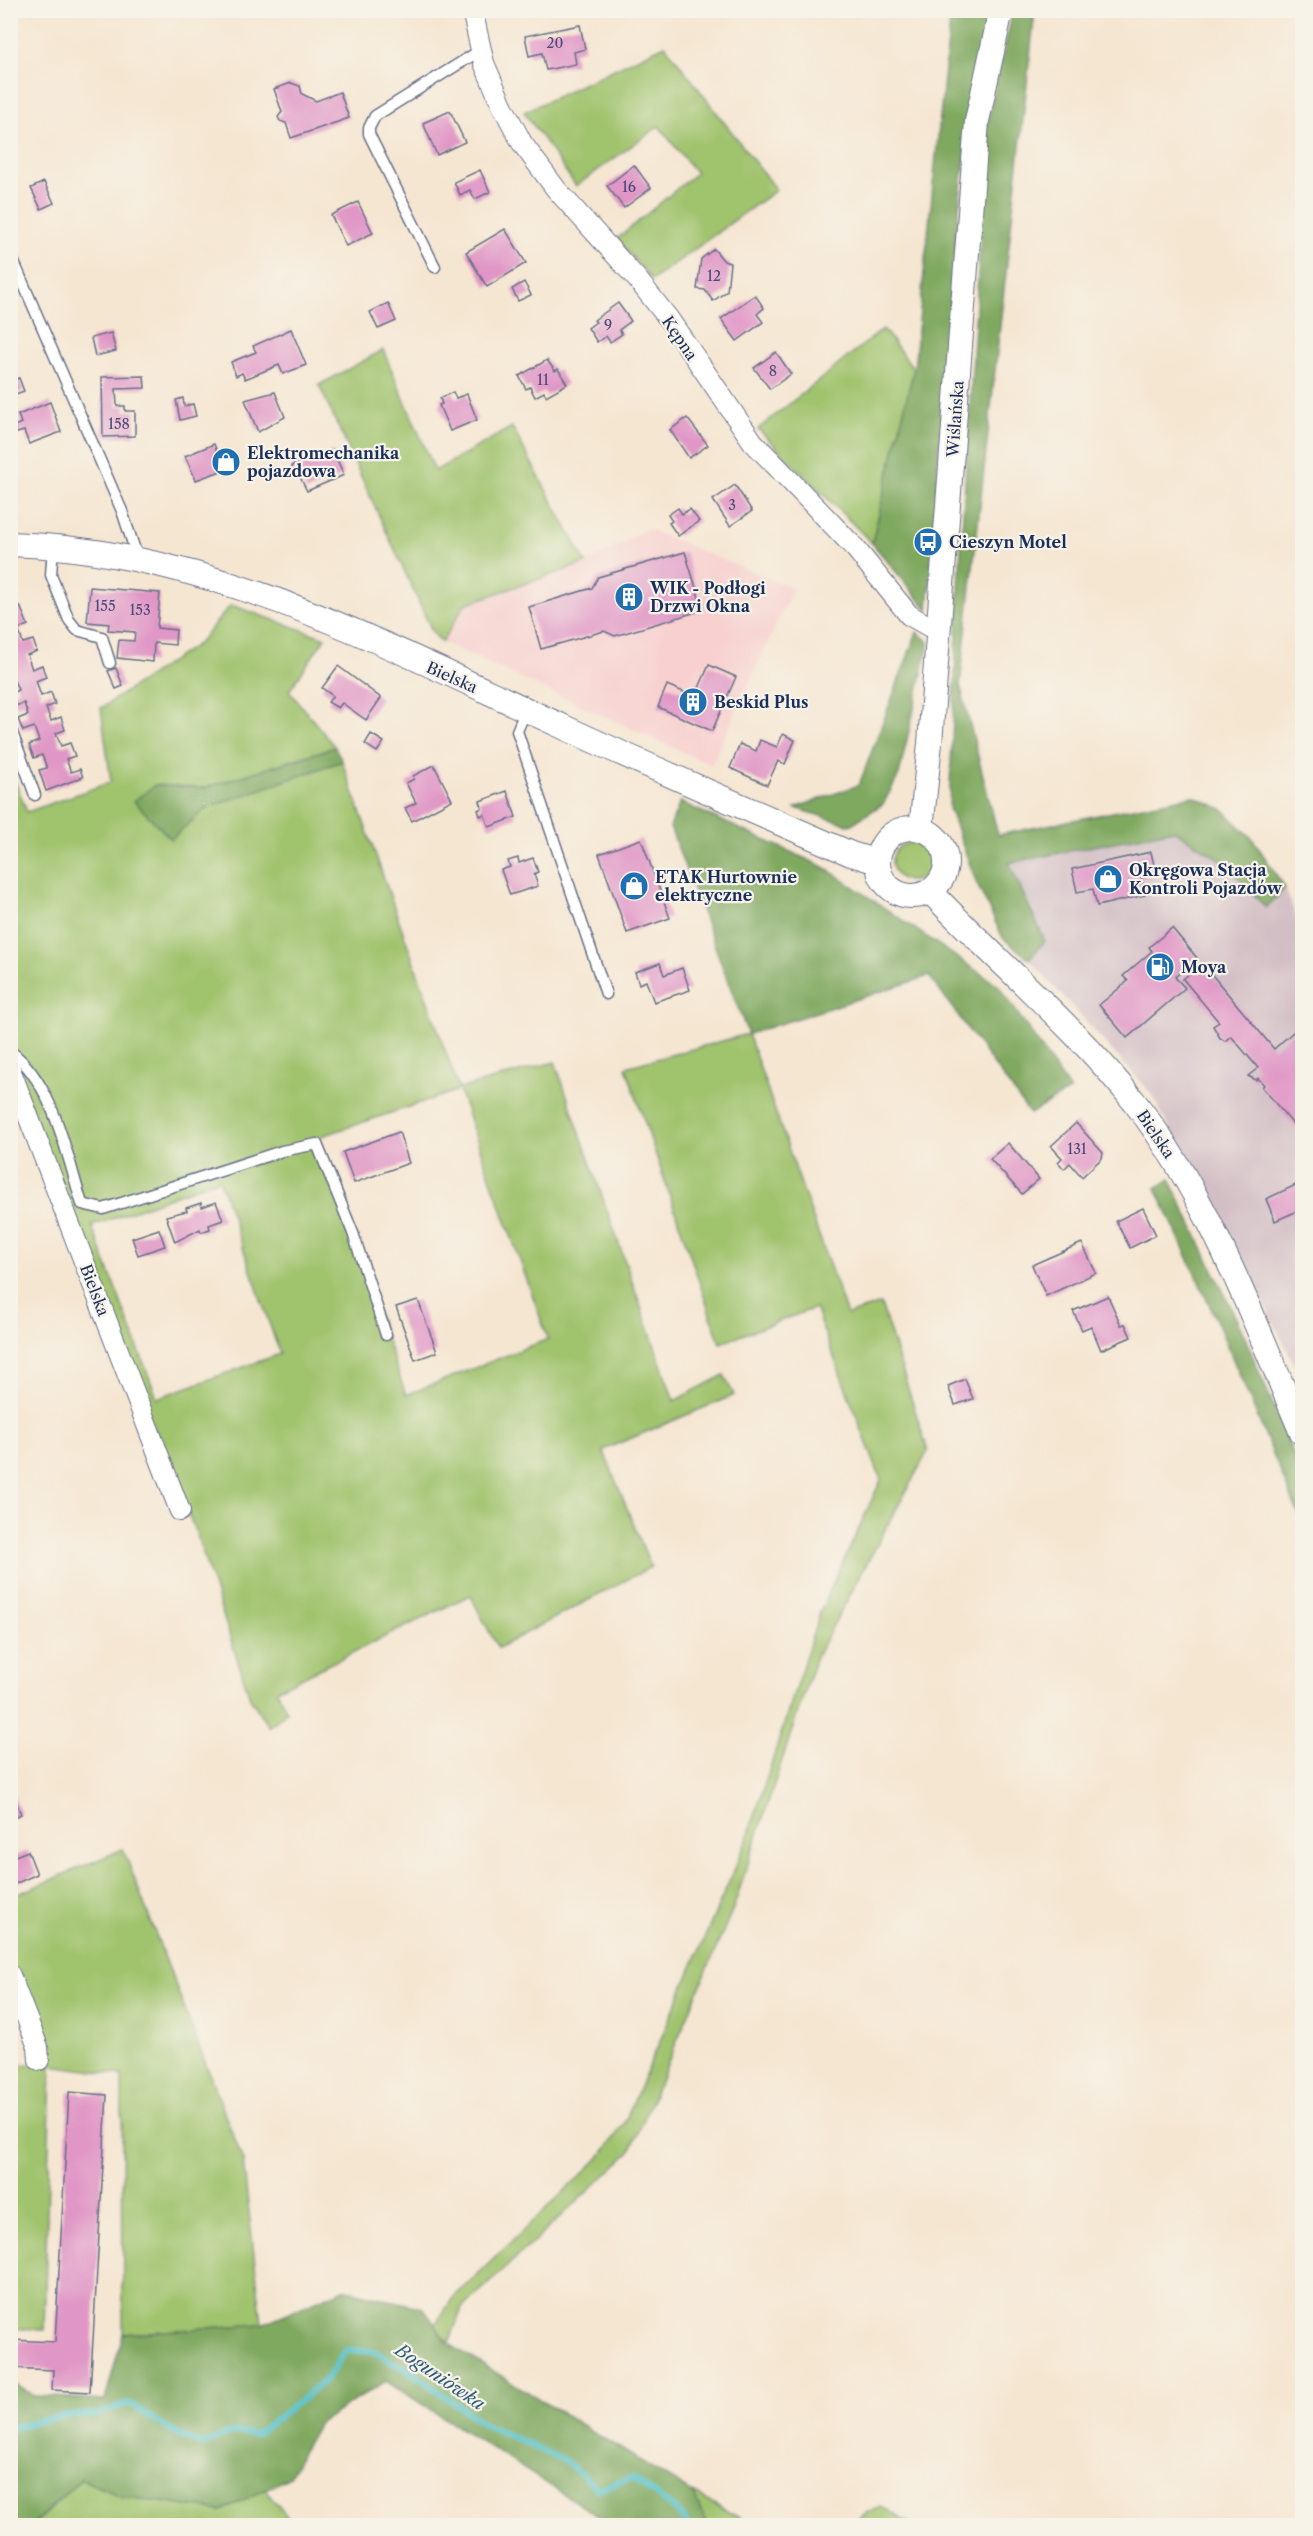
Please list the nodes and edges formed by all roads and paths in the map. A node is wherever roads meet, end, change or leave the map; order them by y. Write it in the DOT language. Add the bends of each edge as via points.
graph roads {
  1 [pos="472,10"];
  2 [pos="1001,10"];
  3 [pos="481,50"];
  4 [pos="10,254"];
  5 [pos="435,267"];
  6 [pos="10,544"];
  7 [pos="53,545"];
  8 [pos="138,560"];
  9 [pos="939,628"];
  10 [pos="110,663"];
  11 [pos="526,710"];
  12 [pos="10,727"];
  13 [pos="35,795"];
  14 [pos="921,829"];
  15 [pos="878,862"];
  16 [pos="930,891"];
  17 [pos="606,994"];
  18 [pos="10,1052"];
  19 [pos="10,1070"];
  20 [pos="386,1335"];
  21 [pos="1302,1433"];
  22 [pos="180,1511"];
  23 [pos="10,1975"];
  24 [pos="39,2060"];
  1 -- 3 [label="street, Kępna"];
  2 -- 9 [label="street, Wiślańska" via="977,121"];
  3 -- 5 [label="lane" via="375,116 369,128"];
  3 -- 9 [label="street, Kępna" via="522,143 556,189 668,318 753,442 855,548 909,615"];
  4 -- 8 [label="lane" via="122,511"];
  6 -- 7 [label="street, Bielska"];
  7 -- 8 [label="street, Bielska"];
  7 -- 10 [label="lane" via="51,575 69,620 77,630 102,637"];
  8 -- 11 [label="street, Bielska" via="291,604"];
  9 -- 14 [label="street, Wiślańska"];
  11 -- 15 [label="street, Bielska" via="851,854"];
  11 -- 17 [label="lane" via="517,731"];
  12 -- 13 [label="lane"];
  14 -- 15 [label="street" via="900,830 891,835 879,852"];
  14 -- 16 [label="street" via="939,841 945,851 944,874"];
  15 -- 16 [label="street" via="884,882 891,889 910,896"];
  16 -- 21 [label="street, Bielska" via="1089,1049 1136,1105 1194,1194"];
  18 -- 20 [label="lane" via="25,1061 49,1103 82,1204 103,1209 282,1151 316,1144 353,1233"];
  19 -- 22 [label="street, Bielska"];
  23 -- 24 [label="street" via="35,2038"];
}
